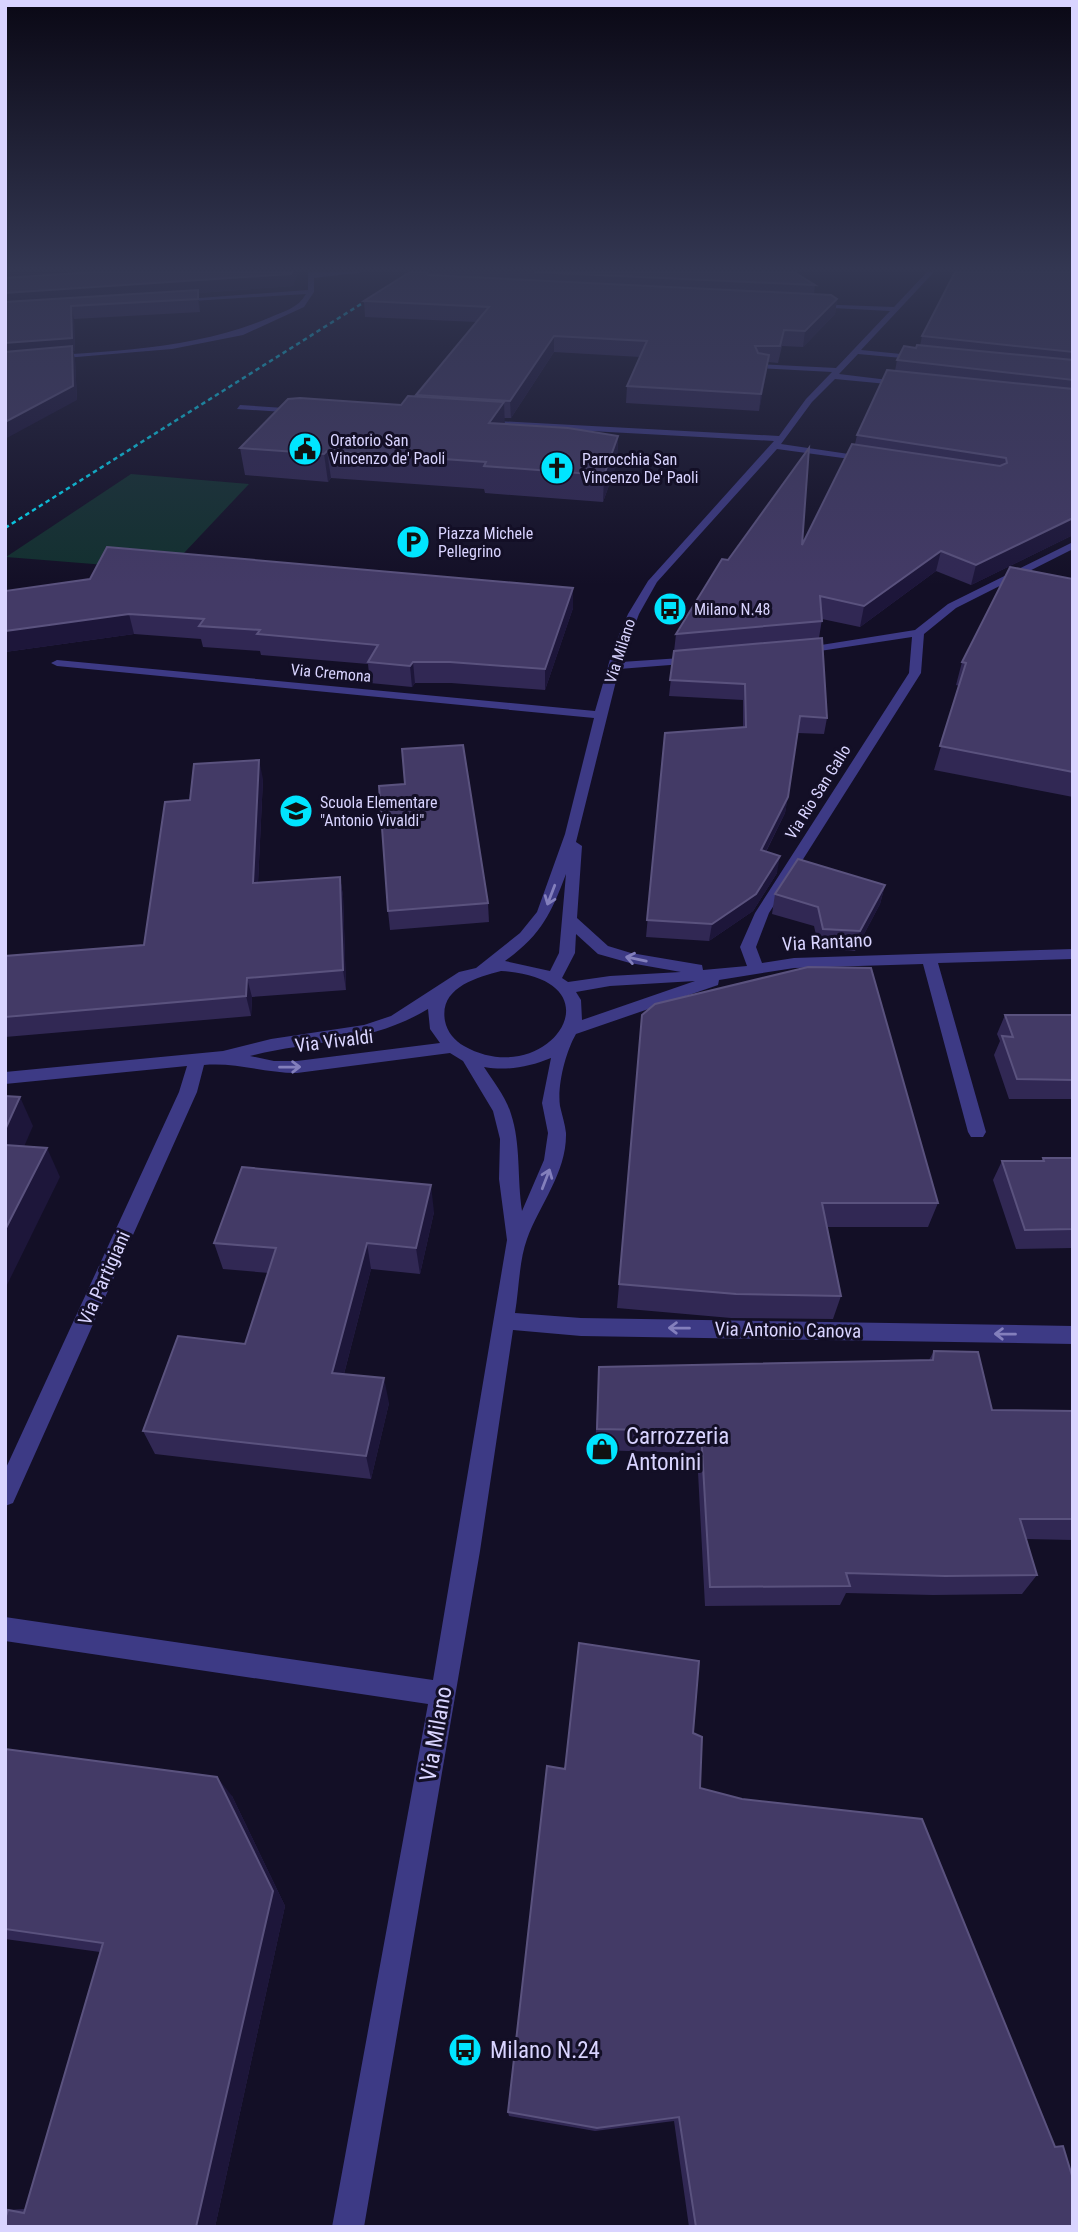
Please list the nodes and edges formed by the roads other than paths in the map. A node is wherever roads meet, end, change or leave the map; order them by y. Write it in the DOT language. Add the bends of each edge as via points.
graph roads {
  1 [pos="831,376"];
  2 [pos="854,376"];
  3 [pos="910,385"];
  4 [pos="240,407"];
  5 [pos="314,412"];
  6 [pos="470,421"];
  7 [pos="778,442"];
  8 [pos="885,463"];
  9 [pos="1073,545"];
  10 [pos="918,633"];
  11 [pos="789,652"];
  12 [pos="706,659"];
  13 [pos="57,663"];
  14 [pos="613,666"];
  15 [pos="601,715"];
  16 [pos="576,831"];
  17 [pos="572,921"];
  18 [pos="1073,954"];
  19 [pos="929,958"];
  20 [pos="756,968"];
  21 [pos="484,969"];
  22 [pos="727,974"];
  23 [pos="560,983"];
  24 [pos="442,993"];
  25 [pos="568,1035"];
  26 [pos="451,1047"];
  27 [pos="223,1057"];
  28 [pos="470,1058"];
  29 [pos="197,1059"];
  30 [pos="5,1078"];
  31 [pos="977,1132"];
  32 [pos="517,1240"];
  33 [pos="503,1321"];
  34 [pos="1073,1335"];
  35 [pos="5,1495"];
  36 [pos="5,1629"];
  37 [pos="443,1694"];
  38 [pos="348,2227"];
  1 -- 7 [label="street, Via Milano"];
  2 -- 3 [label="street"];
  4 -- 5 [label="street"];
  6 -- 7 [label="street"];
  7 -- 8 [label="street"];
  7 -- 14 [label="street, Via Milano" via="653,581 624,631"];
  9 -- 10 [label="street" via="952,606"];
  10 -- 11 [label="street"];
  10 -- 20 [label="street, Via Rio San Gallo" via="915,673 762,913 748,947"];
  12 -- 14 [label="street"];
  13 -- 15 [label="street, Via Cremona"];
  14 -- 15 [label="street, Via Milano"];
  15 -- 16 [label="street, Via Milano"];
  16 -- 17 [label="street, Via Milano"];
  16 -- 21 [label="street, Via Milano, one-way" via="537,924"];
  22 -- 17 [label="street, one-way" via="603,950"];
  17 -- 23 [label="street, Via Milano"];
  18 -- 19 [label="street, Via Rantano"];
  19 -- 20 [label="street, Via Rantano"];
  19 -- 31 [label="street"];
  20 -- 22 [label="street, Via Rantano"];
  21 -- 23 [label="street, Via Milano" via="519,967"];
  21 -- 24 [label="street, Via Milano" via="459,978"];
  22 -- 23 [label="street, Via Rantano"];
  22 -- 25 [label="street, Via Rantano"];
  23 -- 25 [label="street, Via Milano" via="574,1002 576,1015"];
  24 -- 26 [label="street" via="434,1009 435,1024"];
  24 -- 27 [label="street, Via Vivaldi" via="397,1020 366,1030"];
  25 -- 28 [label="street, Via Milano" via="533,1059 493,1063"];
  32 -- 25 [label="street, Via Milano, one-way" via="553,1160 557,1133 551,1102"];
  27 -- 26 [label="street, Via Vivaldi, one-way" via="297,1068"];
  26 -- 28 [label="street, Via Milano"];
  27 -- 29 [label="street, Via Vivaldi"];
  28 -- 32 [label="street, Via Milano" via="505,1120"];
  29 -- 30 [label="street, Via Vivaldi"];
  29 -- 35 [label="street, Via Partigiani" via="188,1092"];
  32 -- 33 [label="street, Via Milano"];
  34 -- 33 [label="street, Via Antonio Canova, one-way"];
  33 -- 37 [label="street, Via Milano"];
  36 -- 37 [label="street"];
  37 -- 38 [label="street, Via Milano"];
}
